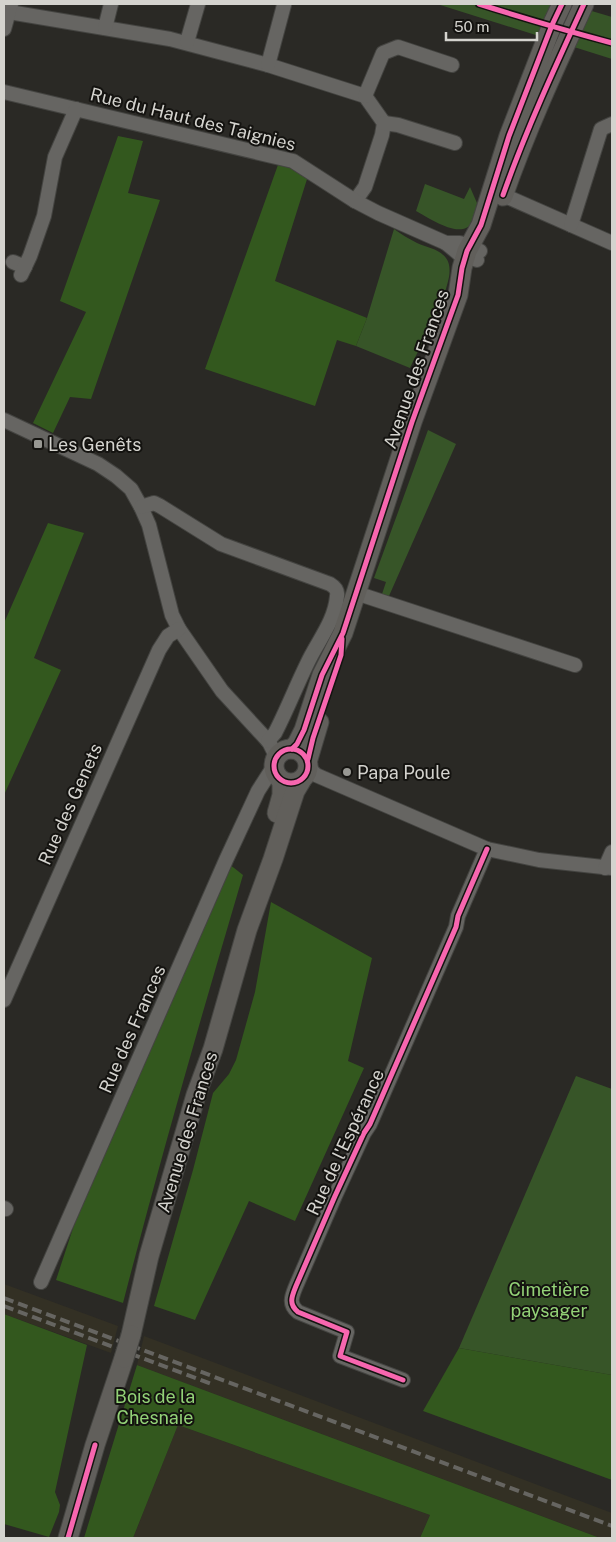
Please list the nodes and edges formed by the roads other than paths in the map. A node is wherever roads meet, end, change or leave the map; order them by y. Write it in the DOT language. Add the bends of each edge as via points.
graph roads {
  1 [pos="111,4"];
  2 [pos="198,4"];
  3 [pos="562,4"];
  4 [pos="584,4"];
  5 [pos="284,5"];
  6 [pos="10,8"];
  7 [pos="105,28"];
  8 [pos="4,30"];
  9 [pos="187,42"];
  10 [pos="452,65"];
  11 [pos="268,66"];
  12 [pos="4,92"];
  13 [pos="365,96"];
  14 [pos="76,109"];
  15 [pos="384,123"];
  16 [pos="612,124"];
  17 [pos="455,143"];
  18 [pos="496,198"];
  19 [pos="355,201"];
  20 [pos="571,225"];
  21 [pos="612,243"];
  22 [pos="473,253"];
  23 [pos="20,268"];
  24 [pos="4,420"];
  25 [pos="141,507"];
  26 [pos="356,593"];
  27 [pos="179,629"];
  28 [pos="575,664"];
  29 [pos="269,742"];
  30 [pos="294,768"];
  31 [pos="487,848"];
  32 [pos="612,852"];
  33 [pos="609,868"];
  34 [pos="4,1000"];
  35 [pos="41,1282"];
  36 [pos="404,1380"];
  37 [pos="68,1538"];
  1 -- 7 [label="street"];
  2 -- 9 [label="street"];
  3 -- 18 [label="main road, Avenue des Frances" via="513,127"];
  4 -- 18 [label="main road, Avenue des Frances"];
  5 -- 11 [label="street"];
  6 -- 7 [label="street"];
  6 -- 8 [label="street"];
  7 -- 9 [label="street"];
  9 -- 11 [label="street"];
  10 -- 13 [label="street" via="398,47 383,53"];
  11 -- 13 [label="street"];
  12 -- 14 [label="street, Rue du Haut des Taignies"];
  13 -- 15 [label="street"];
  14 -- 19 [label="street, Rue du Haut des Taignies" via="293,161"];
  14 -- 23 [label="street" via="55,157 44,216"];
  15 -- 17 [label="street"];
  15 -- 19 [label="street" via="365,187"];
  16 -- 20 [label="street" via="601,129"];
  18 -- 20 [label="street"];
  18 -- 22 [label="main road, Avenue des Frances"];
  19 -- 22 [label="street, Rue du Haut des Taignies" via="446,243 460,243"];
  20 -- 21 [label="street"];
  22 -- 26 [label="main road, Avenue des Frances" via="462,268 458,295"];
  24 -- 25 [label="street" via="98,464 130,489"];
  25 -- 27 [label="street" via="149,525 172,615"];
  25 -- 29 [label="street" via="154,503 221,544 336,589 338,594 328,628 311,655"];
  26 -- 28 [label="street"];
  26 -- 30 [label="main road, Avenue des Frances" via="343,633 339,661 313,738"];
  27 -- 29 [label="street" via="222,691"];
  27 -- 34 [label="street, Rue des Genets" via="168,636 159,650"];
  29 -- 30 [label="street" via="274,752"];
  30 -- 31 [label="street"];
  30 -- 35 [label="street, Rue des Frances" via="258,791"];
  30 -- 37 [label="main road, Avenue des Frances, bridge" via="295,791 247,930 213,1049 196,1095 154,1239 131,1335"];
  31 -- 33 [label="street" via="539,860"];
  31 -- 36 [label="street, Rue de l'Espérance" via="456,927 370,1124 334,1196 291,1301 298,1312 347,1332 340,1356"];
  32 -- 33 [label="street"];
}
